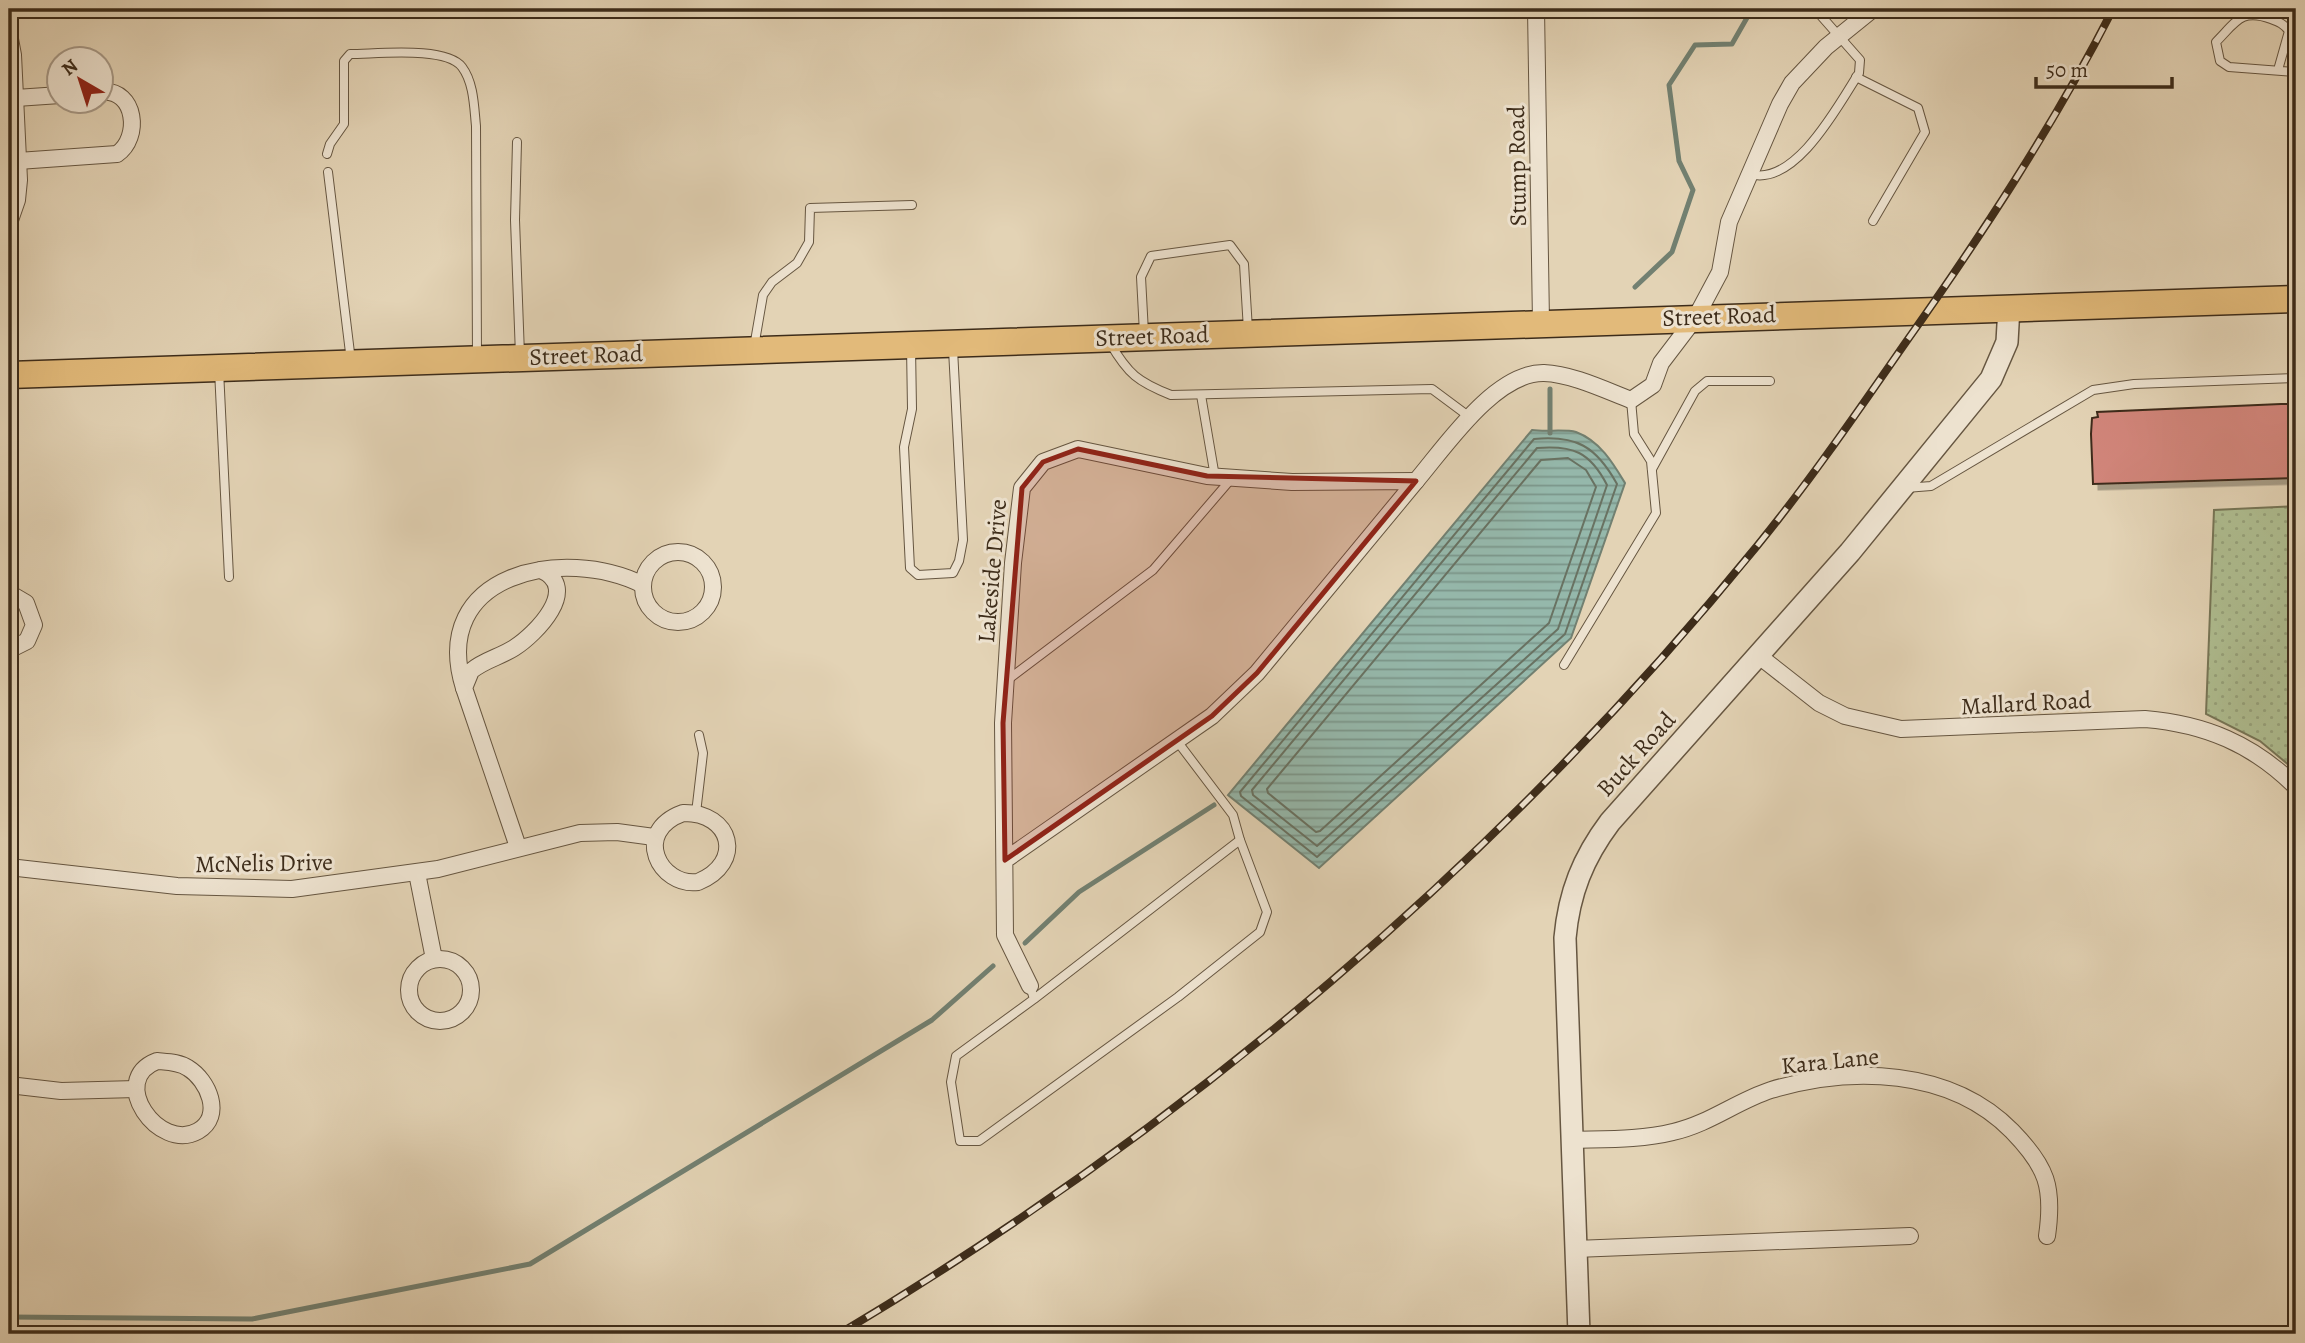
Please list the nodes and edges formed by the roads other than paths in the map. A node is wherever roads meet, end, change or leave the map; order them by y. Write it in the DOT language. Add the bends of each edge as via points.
graph roads {
  1 [pos="1536,9"];
  2 [pos="1873,9"];
  3 [pos="1818,10"];
  4 [pos="9,34"];
  5 [pos="1840,36"];
  6 [pos="2278,70"];
  7 [pos="2296,72"];
  8 [pos="1856,78"];
  9 [pos="116,92"];
  10 [pos="46,96"];
  11 [pos="16,98"];
  12 [pos="517,142"];
  13 [pos="327,154"];
  14 [pos="18,160"];
  15 [pos="328,172"];
  16 [pos="1750,174"];
  17 [pos="912,205"];
  18 [pos="1873,221"];
  19 [pos="9,223"];
  20 [pos="2296,299"];
  21 [pos="2009,307"];
  22 [pos="1696,317"];
  23 [pos="1541,322"];
  24 [pos="1248,333"];
  25 [pos="1144,336"];
  26 [pos="1107,338"];
  27 [pos="952,343"];
  28 [pos="911,344"];
  29 [pos="754,350"];
  30 [pos="520,358"];
  31 [pos="477,359"];
  32 [pos="351,363"];
  33 [pos="219,368"];
  34 [pos="9,375"];
  35 [pos="2296,378"];
  36 [pos="1770,381"];
  37 [pos="1201,395"];
  38 [pos="1631,400"];
  39 [pos="1471,418"];
  40 [pos="1653,469"];
  41 [pos="1224,477"];
  42 [pos="1416,481"];
  43 [pos="1902,489"];
  44 [pos="541,570"];
  45 [pos="229,577"];
  46 [pos="643,585"];
  47 [pos="9,593"];
  48 [pos="9,650"];
  49 [pos="1759,656"];
  50 [pos="1564,665"];
  51 [pos="1006,681"];
  52 [pos="464,688"];
  53 [pos="699,735"];
  54 [pos="1177,741"];
  55 [pos="2296,787"];
  56 [pos="696,813"];
  57 [pos="654,837"];
  58 [pos="1240,840"];
  59 [pos="518,847"];
  60 [pos="1005,860"];
  61 [pos="9,867"];
  62 [pos="417,873"];
  63 [pos="434,959"];
  64 [pos="1032,992"];
  65 [pos="9,1085"];
  66 [pos="136,1089"];
  67 [pos="1572,1140"];
  68 [pos="1910,1236"];
  69 [pos="2047,1236"];
  70 [pos="1575,1249"];
  71 [pos="1579,1334"];
  1 -- 23 [label="street, Stump Road"];
  2 -- 5 [label="street"];
  3 -- 5 [label="lane"];
  4 -- 11 [label="street"];
  5 -- 8 [label="lane" via="1860,60"];
  5 -- 16 [label="street" via="1792,83"];
  6 -- 6 [label="lane" via="2229,68 2220,61 2216,42 2241,16 2255,13 2284,24 2289,31"];
  6 -- 7 [label="lane"];
  8 -- 16 [label="lane" via="1809,147 1772,175"];
  8 -- 18 [label="lane" via="1918,108 1925,132"];
  9 -- 14 [label="street" via="130,110 131,133 117,154"];
  10 -- 11 [label="street"];
  11 -- 14 [label="street"];
  12 -- 30 [label="lane"];
  13 -- 31 [label="lane" via="344,124 344,61 350,54 449,56 464,69 472,90 476,126"];
  14 -- 19 [label="street" via="17,200"];
  15 -- 32 [label="lane"];
  16 -- 22 [label="street" via="1729,222 1720,272"];
  17 -- 29 [label="lane" via="810,208 809,242 797,264 772,282 763,295"];
  20 -- 21 [label="main road, Street Road"];
  21 -- 22 [label="main road, Street Road"];
  21 -- 43 [label="street, Buck Road" via="2007,342 1991,379"];
  22 -- 23 [label="main road, Street Road"];
  22 -- 38 [label="street" via="1661,363 1653,385"];
  23 -- 24 [label="main road, Street Road"];
  24 -- 25 [label="main road, Street Road"];
  24 -- 25 [label="lane" via="1244,264 1230,245 1151,256 1141,277"];
  25 -- 26 [label="main road, Street Road"];
  26 -- 27 [label="main road, Street Road"];
  26 -- 37 [label="lane" via="1126,370 1144,384 1171,394"];
  27 -- 28 [label="main road, Street Road"];
  27 -- 28 [label="lane" via="962,540 959,561 953,573 918,575 910,568 904,447 912,409"];
  28 -- 29 [label="main road, Street Road"];
  29 -- 30 [label="main road, Street Road"];
  30 -- 31 [label="main road, Street Road"];
  31 -- 32 [label="main road, Street Road"];
  32 -- 33 [label="main road, Street Road"];
  33 -- 34 [label="main road, Street Road"];
  33 -- 45 [label="lane"];
  35 -- 43 [label="lane" via="2134,384 2093,390 1931,485"];
  36 -- 40 [label="lane" via="1707,381 1695,391"];
  37 -- 39 [label="lane" via="1432,389"];
  37 -- 41 [label="lane"];
  38 -- 39 [label="street" via="1546,373 1527,375 1504,386"];
  38 -- 40 [label="lane" via="1634,434"];
  39 -- 42 [label="street"];
  40 -- 50 [label="lane" via="1656,513"];
  41 -- 42 [label="street, Lakeside Drive" via="1292,482"];
  41 -- 51 [label="lane" via="1153,570"];
  41 -- 51 [label="street, Lakeside Drive" via="1078,449 1043,462 1022,488"];
  42 -- 54 [label="street" via="1257,673 1212,716"];
  43 -- 49 [label="street, Buck Road"];
  44 -- 46 [label="street" via="602,570"];
  44 -- 52 [label="street" via="503,579 468,613 458,647"];
  44 -- 52 [label="street" via="556,583 558,594 542,624 517,646 471,671"];
  46 -- 46 [label="street" via="657,616 679,623 690,621 707,607 713,584 702,562 677,552 653,560"];
  47 -- 48 [label="street" via="26,603 34,625 27,641"];
  49 -- 55 [label="street, Mallard Road" via="1819,703 1872,724 1928,730 2145,719 2174,722 2229,738 2254,751"];
  49 -- 67 [label="street, Buck Road" via="1610,822 1582,864 1565,938"];
  51 -- 60 [label="street, Lakeside Drive"];
  52 -- 59 [label="street"];
  53 -- 56 [label="lane" via="703,753"];
  54 -- 58 [label="lane" via="1233,815"];
  54 -- 60 [label="street"];
  56 -- 57 [label="street" via="671,817"];
  56 -- 57 [label="street" via="720,827 726,839 727,857 711,877 691,883 666,870 654,848"];
  57 -- 59 [label="street, McNelis Drive" via="580,833"];
  58 -- 64 [label="lane"];
  58 -- 64 [label="lane" via="1268,912 1260,932 1178,998 979,1141 960,1141 951,1082 956,1056"];
  59 -- 62 [label="street, McNelis Drive"];
  60 -- 64 [label="street, Lakeside Drive" via="1005,935"];
  61 -- 62 [label="street, McNelis Drive" via="234,890 344,884"];
  62 -- 63 [label="street"];
  65 -- 66 [label="street" via="61,1091"];
  66 -- 66 [label="street" via="144,1113 168,1131 194,1133 211,1117 209,1093 200,1078 173,1062 149,1064 137,1079"];
  67 -- 69 [label="street, Kara Lane" via="1674,1132 1699,1125 1747,1099 1793,1085 1853,1076 1906,1078 1972,1102 2024,1144 2049,1183"];
  67 -- 70 [label="street, Buck Road"];
  68 -- 70 [label="street"];
  70 -- 71 [label="street, Buck Road"];
}
